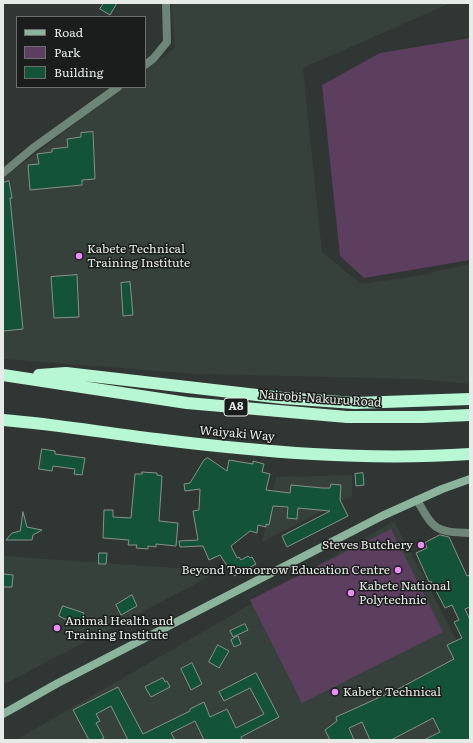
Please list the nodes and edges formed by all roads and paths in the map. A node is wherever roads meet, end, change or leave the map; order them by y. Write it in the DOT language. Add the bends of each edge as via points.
graph roads {
  1 [pos="166,3"];
  2 [pos="146,64"];
  3 [pos="117,88"];
  4 [pos="3,173"];
  5 [pos="3,375"];
  6 [pos="15,376"];
  7 [pos="470,399"];
  8 [pos="470,415"];
  9 [pos="3,420"];
  10 [pos="470,454"];
  11 [pos="470,479"];
  12 [pos="417,500"];
  13 [pos="470,533"];
  14 [pos="3,714"];
  1 -- 2 [label="street" via="167,42"];
  3 -- 4 [label="street" via="33,148"];
  5 -- 6 [label="highway, Nairobi-Nakuru Road / A8"];
  6 -- 7 [label="highway" via="66,373 283,398 355,403"];
  6 -- 8 [label="highway, Nairobi-Nakuru Road / A8" via="187,403 347,417"];
  9 -- 10 [label="highway, Waiyaki Way" via="257,450 415,458"];
  11 -- 12 [label="street"];
  12 -- 13 [label="street" via="436,528"];
  12 -- 14 [label="street" via="344,535"];
}
